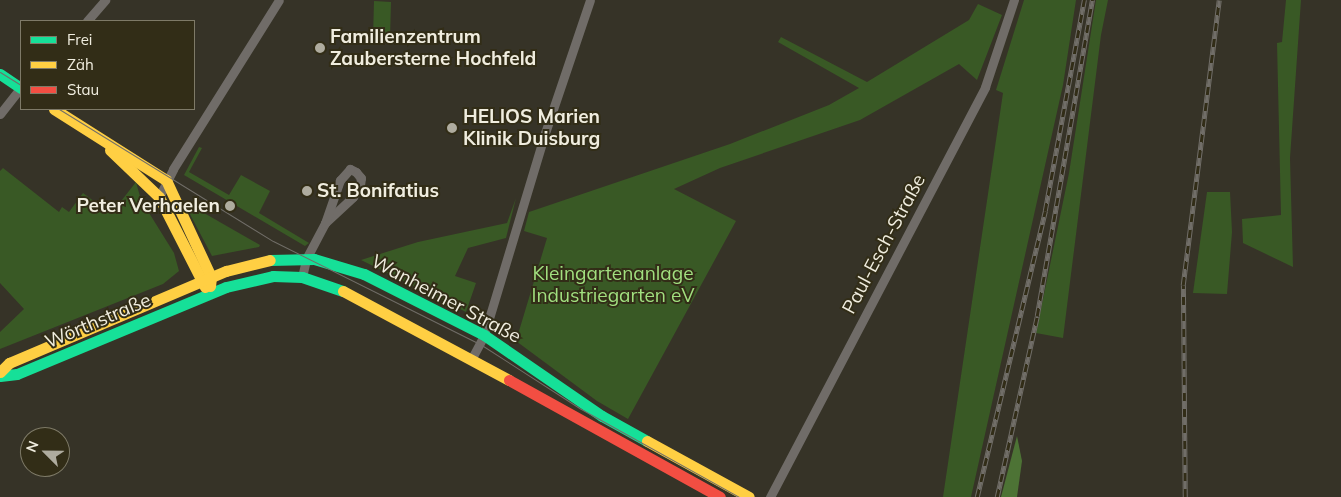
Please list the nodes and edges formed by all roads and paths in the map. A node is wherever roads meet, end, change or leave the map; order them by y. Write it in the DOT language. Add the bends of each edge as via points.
graph roads {
  1 [pos="105,0"];
  2 [pos="279,0"];
  3 [pos="590,0"];
  4 [pos="1014,0"];
  5 [pos="88,20"];
  6 [pos="0,74"];
  7 [pos="20,87"];
  8 [pos="20,89"];
  9 [pos="56,110"];
  10 [pos="0,114"];
  11 [pos="100,139"];
  12 [pos="117,158"];
  13 [pos="166,180"];
  14 [pos="159,198"];
  15 [pos="325,223"];
  16 [pos="306,259"];
  17 [pos="211,277"];
  18 [pos="302,277"];
  19 [pos="200,281"];
  20 [pos="210,293"];
  21 [pos="484,335"];
  22 [pos="472,358"];
  23 [pos="0,372"];
  24 [pos="0,376"];
  25 [pos="720,497"];
  26 [pos="749,497"];
  27 [pos="770,497"];
  1 -- 5 [label="street"];
  2 -- 13 [label="street"];
  3 -- 21 [label="street" via="542,140"];
  4 -- 27 [label="street, Paul-Esch-Straße" via="985,87"];
  6 -- 7 [label="street"];
  8 -- 10 [label="street"];
  9 -- 11 [label="street"];
  11 -- 12 [label="street"];
  11 -- 13 [label="street"];
  12 -- 13 [label="street" via="161,184"];
  12 -- 14 [label="street"];
  13 -- 14 [label="street"];
  13 -- 17 [label="street"];
  14 -- 19 [label="street"];
  15 -- 15 [label="street" via="360,185 361,178 356,172 350,169 340,180"];
  15 -- 16 [label="street"];
  16 -- 17 [label="street, Wanheimer Straße" via="264,260"];
  16 -- 18 [label="street"];
  16 -- 21 [label="street, Wanheimer Straße" via="364,274"];
  17 -- 19 [label="street, Wanheimer Straße"];
  17 -- 20 [label="street"];
  18 -- 20 [label="street" via="249,280"];
  18 -- 22 [label="street" via="350,294"];
  19 -- 20 [label="street"];
  19 -- 23 [label="street, Wörthstraße" via="9,363"];
  20 -- 24 [label="street, Wörthstraße" via="17,374"];
  21 -- 22 [label="street"];
  21 -- 26 [label="street, Wanheimer Straße" via="602,416"];
  22 -- 25 [label="street"];
}
